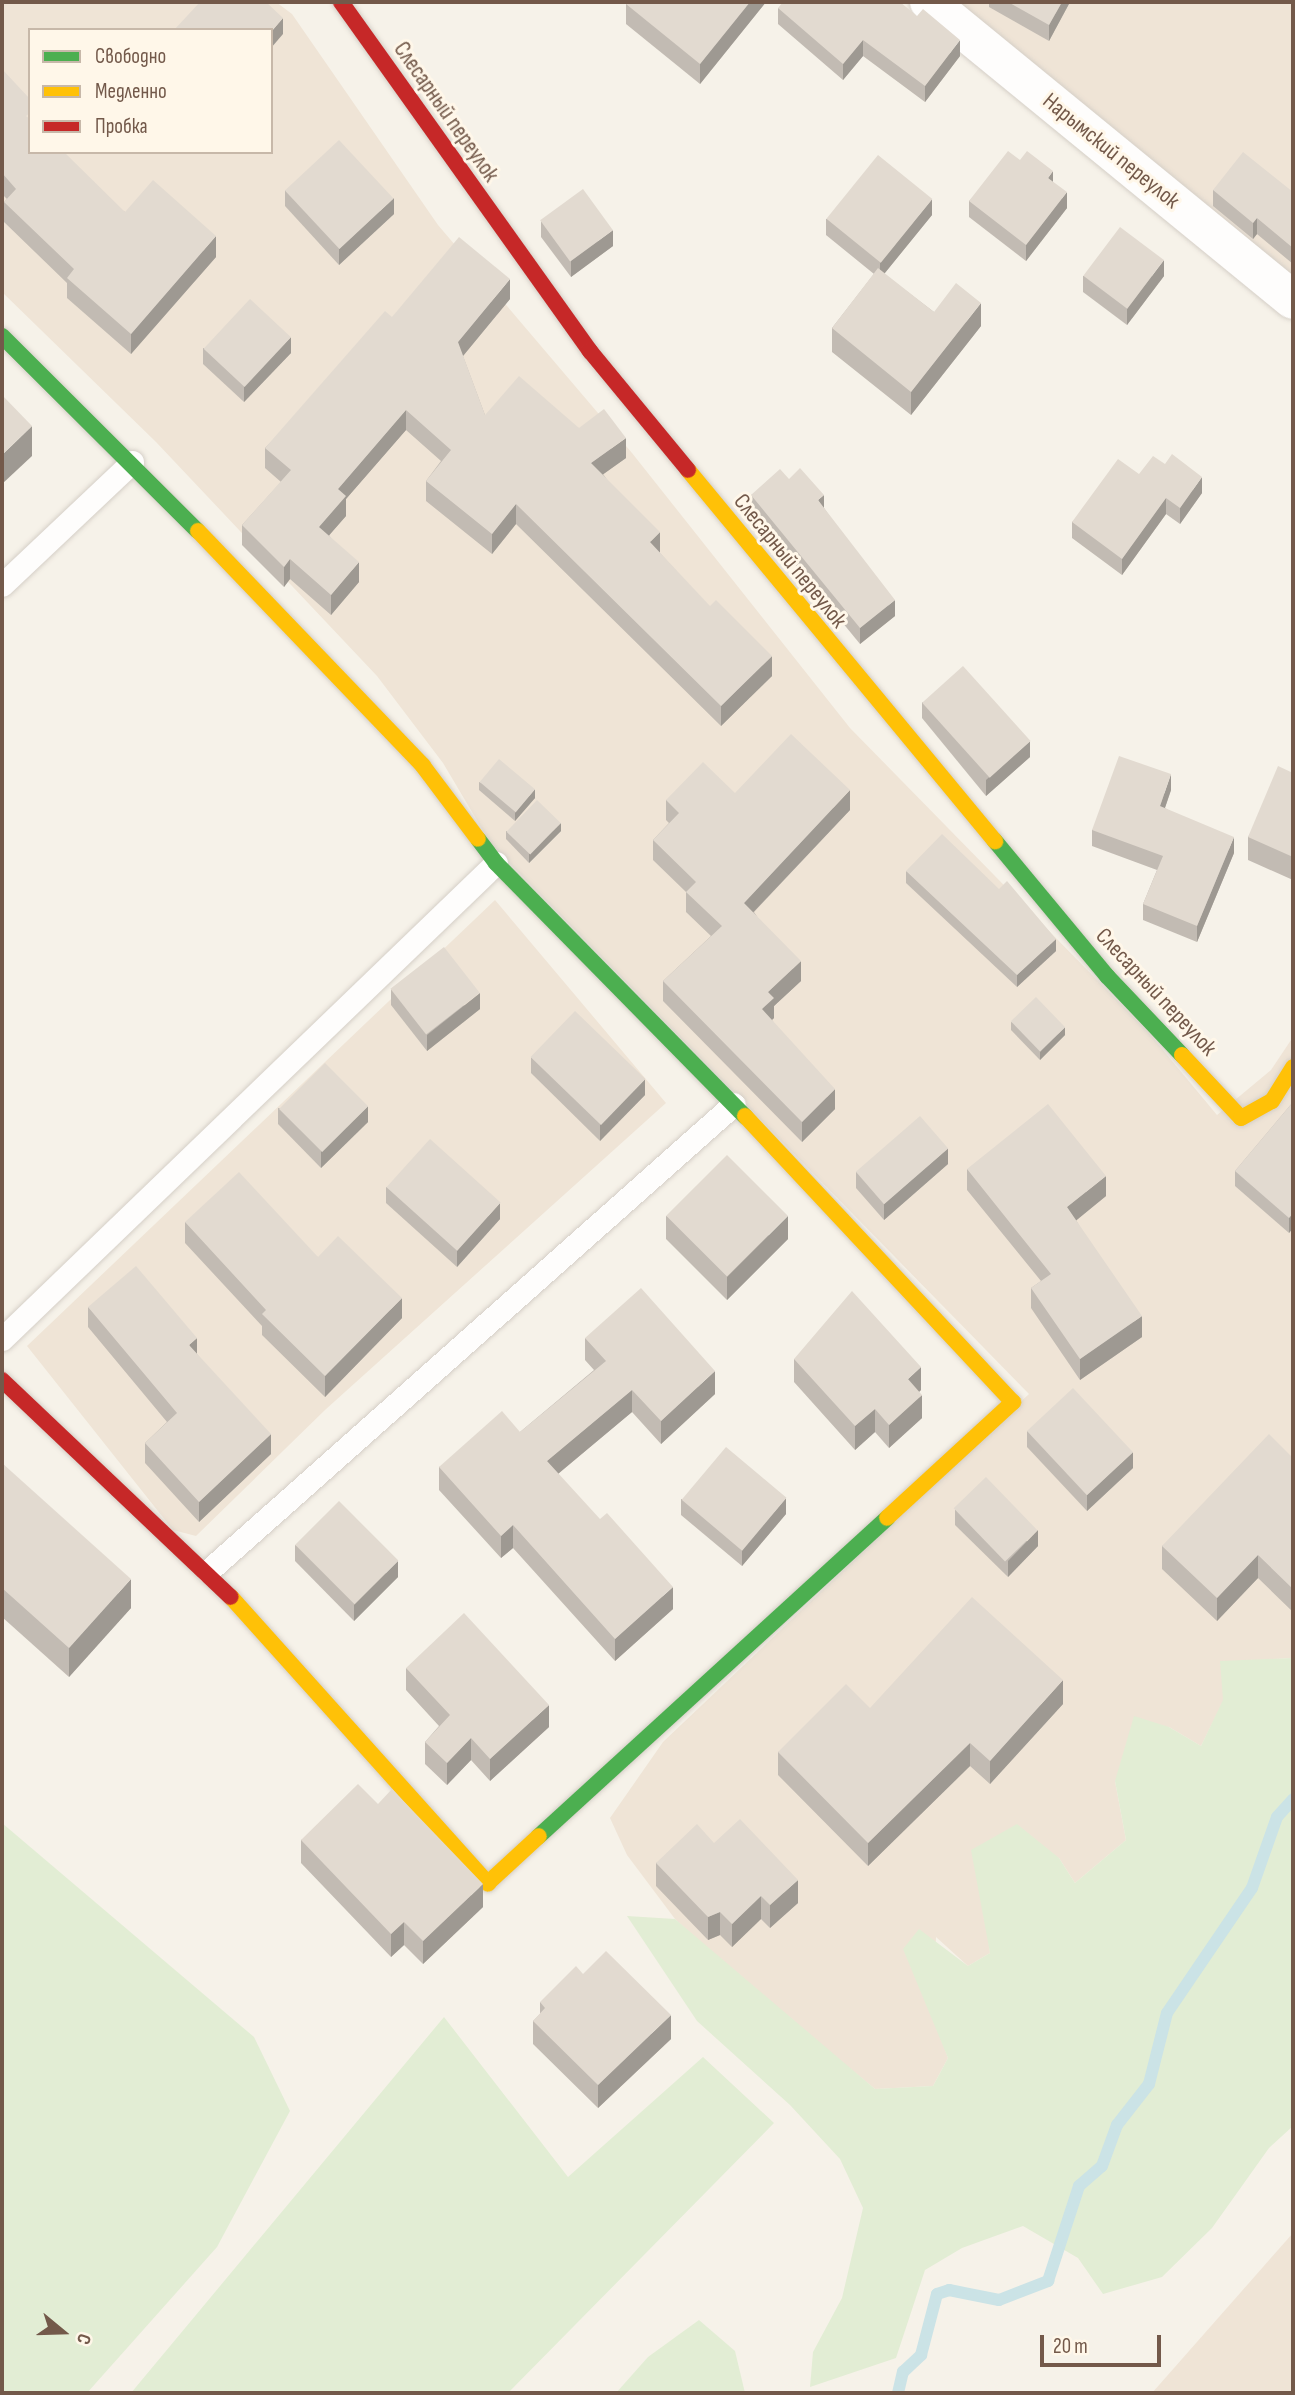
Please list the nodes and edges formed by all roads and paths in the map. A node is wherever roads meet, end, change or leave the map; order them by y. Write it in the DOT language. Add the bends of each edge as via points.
graph roads {
  1 [pos="341,2"];
  2 [pos="929,2"];
  3 [pos="1293,300"];
  4 [pos="2,336"];
  5 [pos="132,462"];
  6 [pos="2,585"];
  7 [pos="496,863"];
  8 [pos="1293,1068"];
  9 [pos="733,1104"];
  10 [pos="2,1339"];
  11 [pos="2,1380"];
  12 [pos="208,1571"];
  1 -- 8 [label="street, Слесарный переулок" via="607,373 1107,976 1241,1118 1272,1101"];
  2 -- 3 [label="street, Нарымский переулок"];
  4 -- 5 [label="street"];
  5 -- 6 [label="lane"];
  5 -- 7 [label="street" via="423,766"];
  7 -- 9 [label="street"];
  7 -- 10 [label="lane"];
  9 -- 12 [label="lane"];
  9 -- 12 [label="street" via="1013,1402 488,1883"];
  11 -- 12 [label="street"];
}
